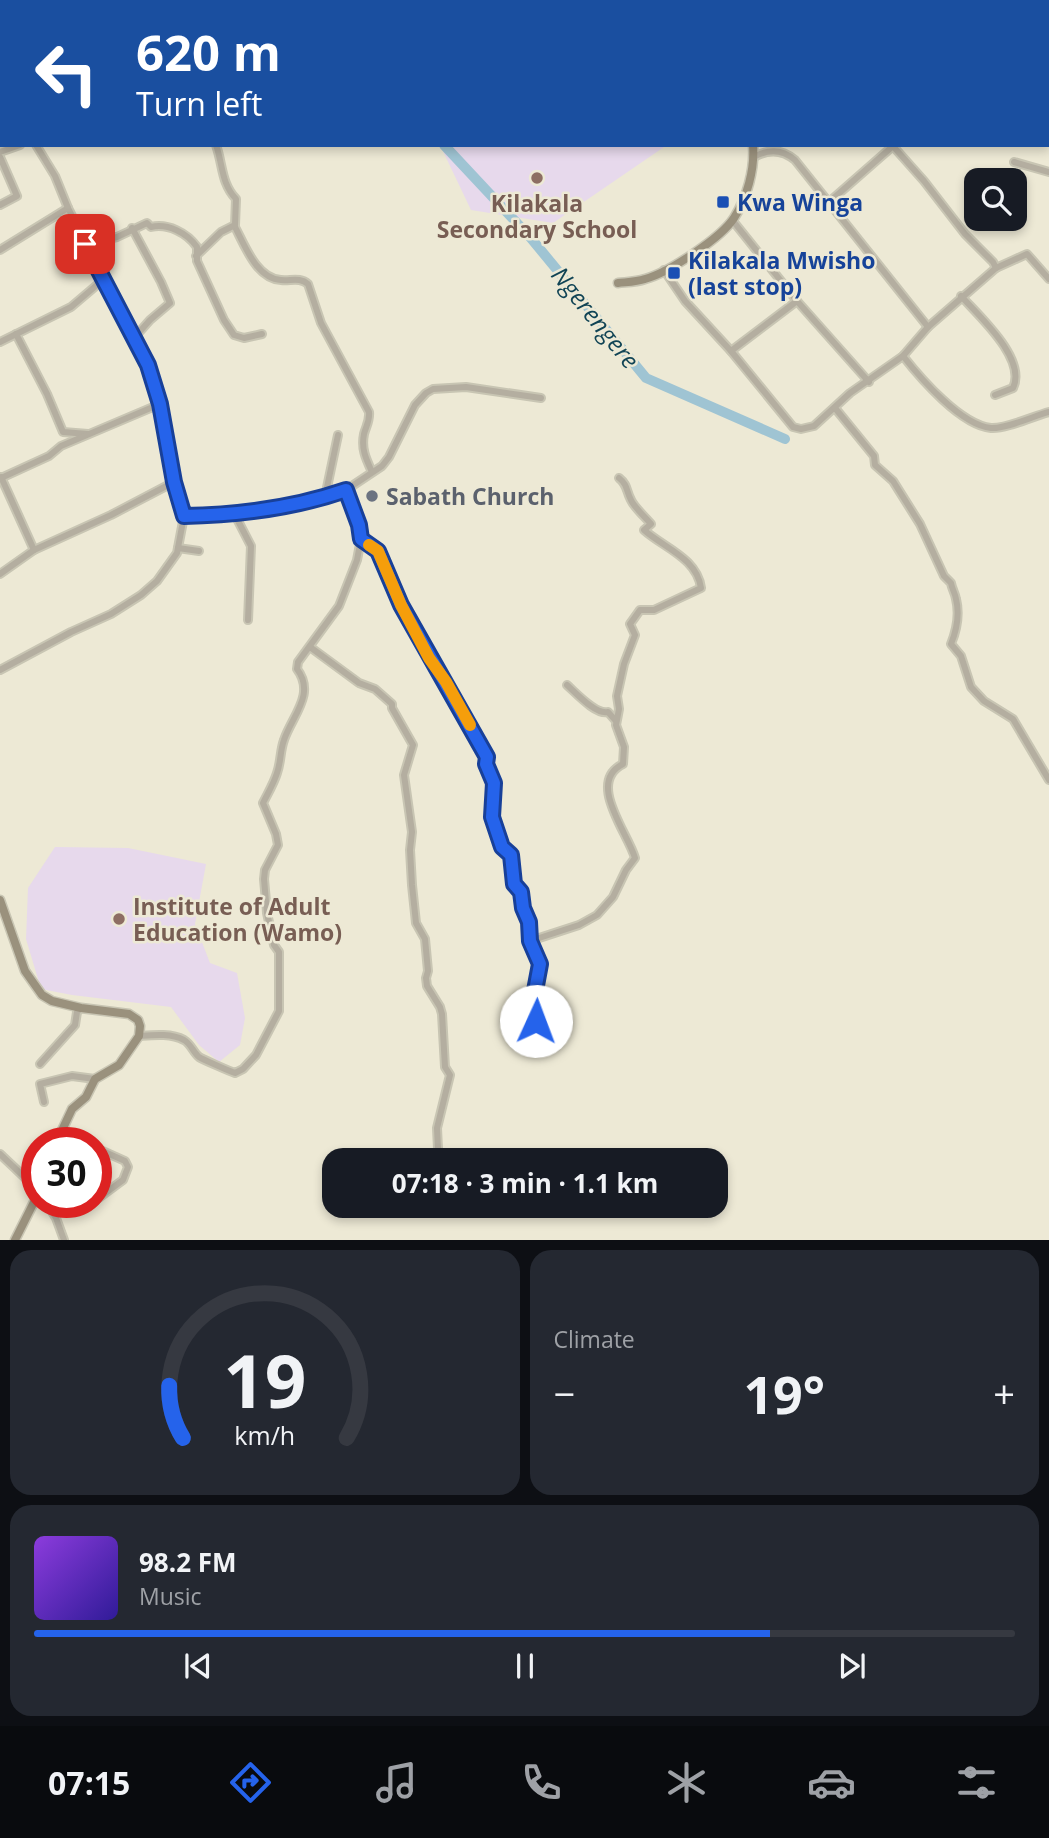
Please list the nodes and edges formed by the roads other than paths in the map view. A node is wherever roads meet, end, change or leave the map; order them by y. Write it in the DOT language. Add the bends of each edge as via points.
graph roads {
  1 [pos="37,147"];
  2 [pos="217,147"];
  3 [pos="753,147"];
  4 [pos="891,147"];
  5 [pos="893,147"];
  6 [pos="0,157"];
  7 [pos="754,157"];
  8 [pos="1014,162"];
  9 [pos="1049,172"];
  10 [pos="828,203"];
  11 [pos="1,205"];
  12 [pos="68,208"];
  13 [pos="733,220"];
  14 [pos="235,227"];
  15 [pos="132,228"];
  16 [pos="85,244"];
  17 [pos="0,250"];
  18 [pos="196,256"];
  19 [pos="996,268"];
  20 [pos="664,270"];
  21 [pos="104,279"];
  22 [pos="1049,279"];
  23 [pos="618,283"];
  24 [pos="961,296"];
  25 [pos="797,301"];
  26 [pos="928,327"];
  27 [pos="16,334"];
  28 [pos="262,334"];
  29 [pos="134,338"];
  30 [pos="0,342"];
  31 [pos="731,351"];
  32 [pos="903,356"];
  33 [pos="869,382"];
  34 [pos="995,395"];
  35 [pos="541,398"];
  36 [pos="160,404"];
  37 [pos="835,408"];
  38 [pos="1049,412"];
  39 [pos="63,432"];
  40 [pos="90,434"];
  41 [pos="338,435"];
  42 [pos="61,446"];
  43 [pos="372,472"];
  44 [pos="1,476"];
  45 [pos="619,478"];
  46 [pos="174,482"];
  47 [pos="346,490"];
  48 [pos="326,497"];
  49 [pos="235,515"];
  50 [pos="184,516"];
  51 [pos="361,539"];
  52 [pos="178,548"];
  53 [pos="34,550"];
  54 [pos="199,551"];
  55 [pos="0,574"];
  56 [pos="248,620"];
  57 [pos="310,647"];
  58 [pos="0,670"];
  59 [pos="567,685"];
  60 [pos="616,721"];
  61 [pos="1049,780"];
  62 [pos="0,900"];
  63 [pos="530,941"];
  64 [pos="81,1008"];
  65 [pos="139,1036"];
  66 [pos="544,1043"];
  67 [pos="40,1064"];
  68 [pos="95,1079"];
  69 [pos="44,1102"];
  70 [pos="63,1127"];
  71 [pos="438,1148"];
  72 [pos="0,1154"];
  73 [pos="112,1155"];
  74 [pos="21,1174"];
  75 [pos="112,1189"];
  76 [pos="26,1218"];
  77 [pos="56,1218"];
  78 [pos="15,1240"];
  79 [pos="64,1240"];
  1 -- 12 [label="street"];
  2 -- 14 [label="street" via="227,190 236,199"];
  3 -- 7 [label="street"];
  4 -- 10 [label="street"];
  5 -- 19 [label="street"];
  6 -- 11 [label="street" via="17,196"];
  7 -- 10 [label="street" via="771,151 790,155"];
  7 -- 13 [label="street"];
  8 -- 9 [label="street"];
  10 -- 26 [label="street"];
  12 -- 16 [label="street"];
  12 -- 17 [label="street"];
  13 -- 20 [label="street" via="699,249"];
  13 -- 25 [label="street"];
  14 -- 18 [label="street" via="222,232"];
  14 -- 43 [label="street" via="267,276 308,284 318,317 369,412 363,455"];
  15 -- 16 [label="street" via="117,237"];
  15 -- 18 [label="street" via="147,223 175,230 195,244"];
  15 -- 29 [label="street" via="170,303"];
  16 -- 21 [label="street"];
  18 -- 28 [label="street" via="234,335"];
  19 -- 22 [label="street" via="1027,254"];
  19 -- 24 [label="street"];
  20 -- 23 [label="street" via="646,279"];
  20 -- 31 [label="street" via="685,301"];
  21 -- 27 [label="street" via="71,307"];
  21 -- 29 [label="street"];
  24 -- 26 [label="street"];
  24 -- 34 [label="street" via="1006,348 1016,369 1013,388"];
  25 -- 31 [label="street"];
  25 -- 33 [label="street"];
  26 -- 32 [label="street"];
  27 -- 30 [label="street"];
  27 -- 39 [label="street"];
  29 -- 36 [label="street"];
  31 -- 37 [label="street" via="795,428 814,426"];
  32 -- 33 [label="street"];
  32 -- 38 [label="street" via="950,405 986,427"];
  33 -- 37 [label="street"];
  35 -- 43 [label="street" via="466,387 433,389 415,405 389,457"];
  36 -- 40 [label="street"];
  36 -- 46 [label="street"];
  37 -- 61 [label="street" via="905,499 951,583 958,626 951,644 961,656 968,683 984,701 1013,719"];
  39 -- 40 [label="street"];
  39 -- 42 [label="street"];
  40 -- 42 [label="street"];
  41 -- 48 [label="street"];
  42 -- 44 [label="street" via="49,456"];
  43 -- 47 [label="street"];
  44 -- 53 [label="street"];
  45 -- 60 [label="street" via="651,524 645,530 690,564 701,587 654,610 640,610 632,620 635,635 618,691"];
  46 -- 50 [label="street"];
  46 -- 53 [label="street"];
  47 -- 48 [label="street"];
  47 -- 51 [label="street"];
  48 -- 49 [label="street"];
  49 -- 50 [label="street"];
  49 -- 56 [label="street" via="251,546"];
  50 -- 52 [label="street"];
  51 -- 57 [label="street" via="338,606"];
  51 -- 63 [label="street" via="378,551 401,605 487,757 494,783 492,817 502,847 511,855"];
  52 -- 54 [label="street"];
  52 -- 58 [label="street" via="157,581 126,606"];
  53 -- 55 [label="street"];
  57 -- 65 [label="street" via="298,662 305,686 301,704 285,735 278,771 263,803 278,845 264,878 280,964 275,1021 256,1055 235,1073 202,1059 180,1039"];
  57 -- 71 [label="street" via="383,695 413,745 404,775 416,923 425,939 427,986 440,1007 445,1067 450,1074"];
  59 -- 60 [label="street" via="594,710 608,712"];
  60 -- 63 [label="street" via="624,747 623,764 607,789 635,858 597,915"];
  62 -- 64 [label="street" via="24,971 36,989 47,999"];
  63 -- 66 [label="street" via="540,964 534,996 536,1028"];
  64 -- 65 [label="street" via="129,1014 138,1020"];
  64 -- 67 [label="street" via="75,1025"];
  65 -- 68 [label="street" via="119,1065"];
  68 -- 69 [label="street" via="72,1076 40,1084"];
  68 -- 70 [label="street"];
  72 -- 74 [label="street"];
  73 -- 75 [label="street" via="128,1167 123,1180"];
  76 -- 78 [label="street"];
  77 -- 79 [label="street"];
}
